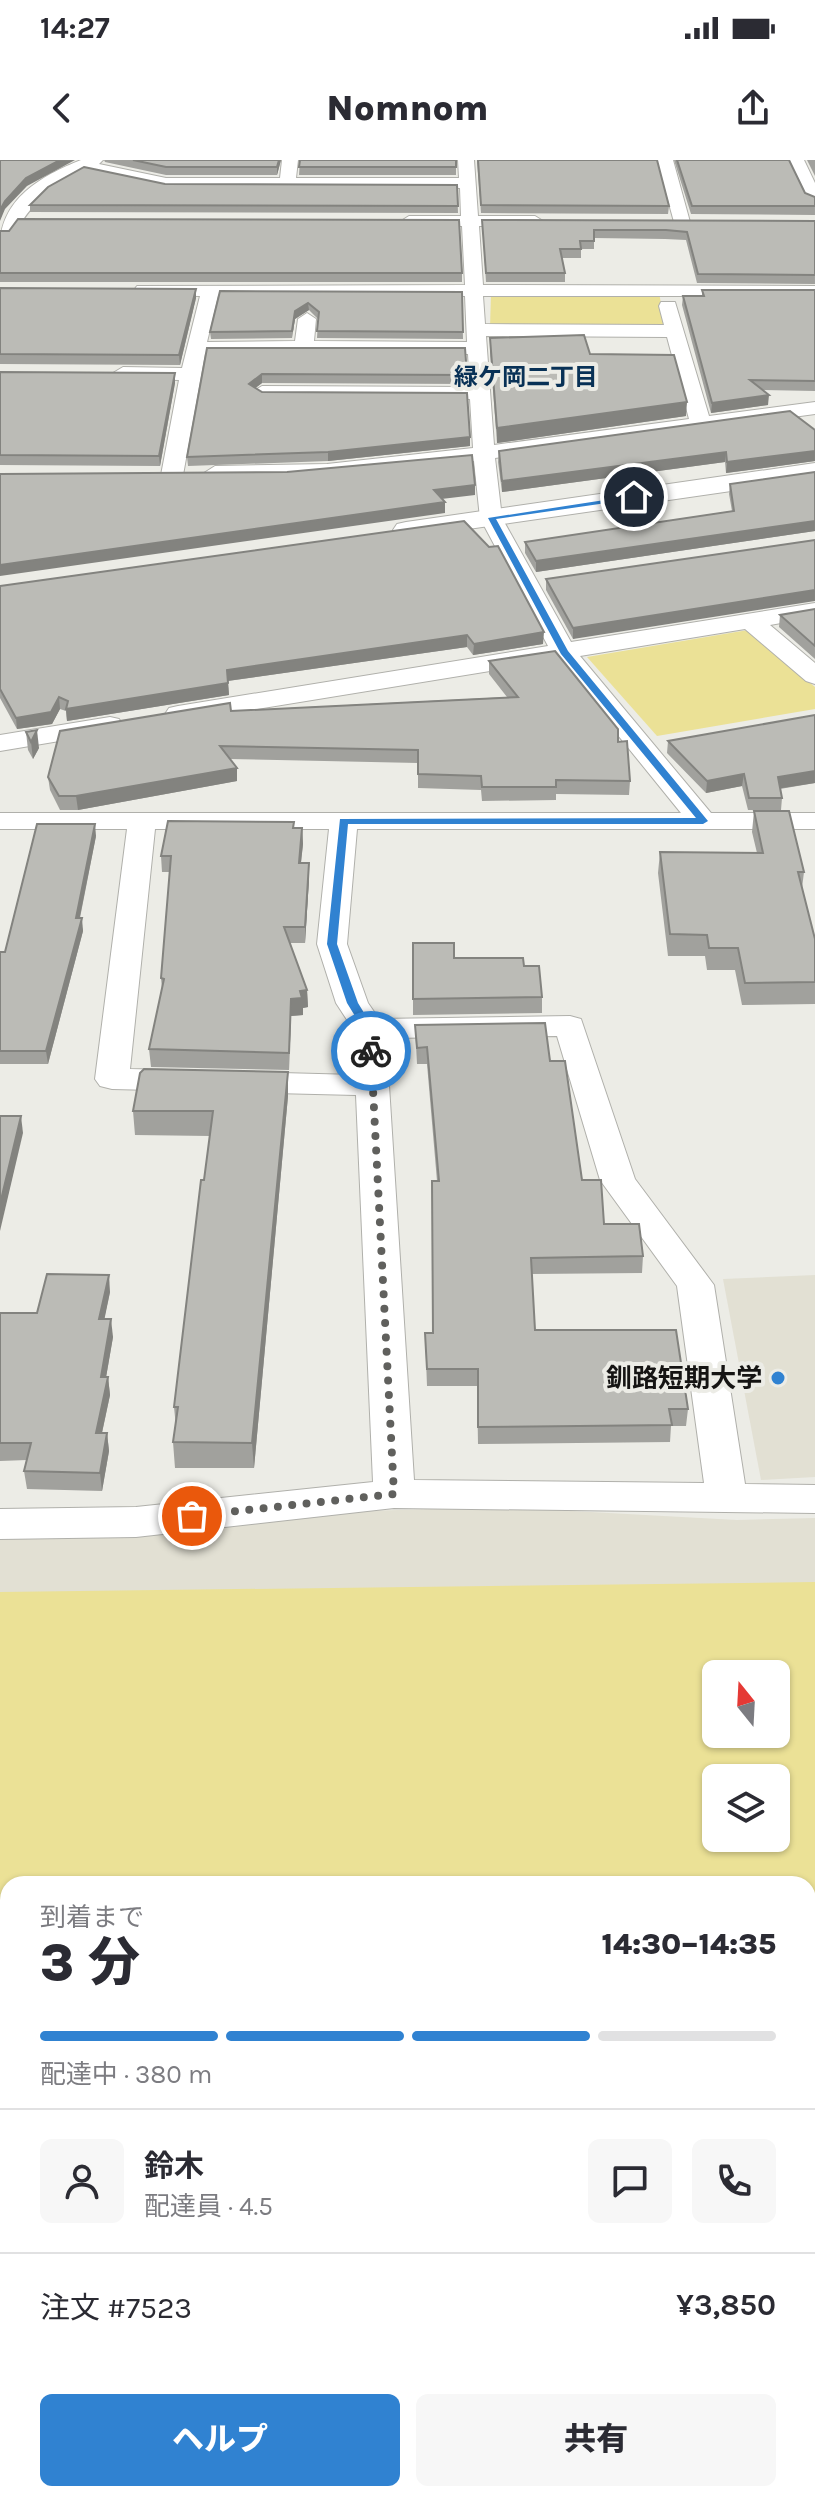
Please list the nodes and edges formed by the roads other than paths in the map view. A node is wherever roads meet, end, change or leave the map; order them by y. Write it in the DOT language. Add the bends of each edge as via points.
graph roads {
  1 [pos="290,160"];
  2 [pos="466,160"];
  3 [pos="665,160"];
  4 [pos="796,160"];
  5 [pos="88,162"];
  6 [pos="287,183"];
  7 [pos="466,183"];
  8 [pos="12,188"];
  9 [pos="37,188"];
  10 [pos="815,200"];
  11 [pos="10,220"];
  12 [pos="40,220"];
  13 [pos="392,221"];
  14 [pos="546,222"];
  15 [pos="682,222"];
  16 [pos="466,236"];
  17 [pos="0,242"];
  18 [pos="475,289"];
  19 [pos="120,290"];
  20 [pos="210,290"];
  21 [pos="665,290"];
  22 [pos="815,291"];
  23 [pos="307,319"];
  24 [pos="674,331"];
  25 [pos="478,339"];
  26 [pos="304,347"];
  27 [pos="196,348"];
  28 [pos="111,373"];
  29 [pos="190,374"];
  30 [pos="262,392"];
  31 [pos="482,393"];
  32 [pos="815,408"];
  33 [pos="701,423"];
  34 [pos="484,453"];
  35 [pos="815,471"];
  36 [pos="146,475"];
  37 [pos="172,475"];
  38 [pos="491,518"];
  39 [pos="383,533"];
  40 [pos="558,578"];
  41 [pos="528,583"];
  42 [pos="815,610"];
  43 [pos="750,620"];
  44 [pos="564,652"];
  45 [pos="815,676"];
  46 [pos="669,741"];
  47 [pos="0,743"];
  48 [pos="639,747"];
  49 [pos="0,793"];
  50 [pos="7,821"];
  51 [pos="142,821"];
  52 [pos="344,821"];
  53 [pos="703,821"];
  54 [pos="815,821"];
  55 [pos="369,1029"];
  56 [pos="374,1085"];
  57 [pos="394,1494"];
  58 [pos="727,1498"];
  59 [pos="815,1499"];
  60 [pos="0,1524"];
  1 -- 6 [label="street"];
  2 -- 7 [label="street"];
  3 -- 15 [label="street"];
  4 -- 10 [label="street"];
  5 -- 6 [label="street" via="166,183"];
  5 -- 9 [label="street"];
  6 -- 7 [label="street"];
  7 -- 16 [label="street"];
  8 -- 9 [label="street"];
  9 -- 11 [label="street"];
  11 -- 12 [label="street"];
  11 -- 17 [label="street"];
  13 -- 16 [label="street"];
  14 -- 16 [label="street"];
  16 -- 18 [label="street"];
  18 -- 20 [label="street"];
  18 -- 21 [label="street"];
  18 -- 25 [label="street"];
  19 -- 20 [label="street"];
  20 -- 27 [label="street"];
  21 -- 22 [label="street"];
  21 -- 24 [label="street"];
  23 -- 26 [label="street"];
  24 -- 25 [label="street"];
  24 -- 33 [label="street"];
  25 -- 26 [label="street"];
  25 -- 31 [label="street"];
  26 -- 27 [label="street"];
  27 -- 29 [label="street"];
  28 -- 29 [label="street"];
  29 -- 37 [label="street"];
  30 -- 31 [label="street"];
  31 -- 34 [label="street"];
  32 -- 33 [label="street"];
  33 -- 34 [label="street"];
  34 -- 37 [label="street" via="327,470"];
  34 -- 38 [label="street"];
  35 -- 38 [label="street"];
  36 -- 37 [label="street"];
  38 -- 39 [label="street"];
  38 -- 41 [label="street"];
  40 -- 41 [label="street"];
  41 -- 44 [label="street"];
  42 -- 43 [label="street"];
  43 -- 44 [label="street"];
  43 -- 45 [label="street"];
  44 -- 47 [label="street"];
  44 -- 48 [label="street"];
  46 -- 48 [label="street"];
  48 -- 53 [label="street"];
  49 -- 50 [label="street"];
  50 -- 51 [label="street"];
  51 -- 52 [label="street"];
  51 -- 56 [label="street" via="112,1079"];
  52 -- 53 [label="street"];
  52 -- 55 [label="street" via="332,944 352,1003"];
  53 -- 54 [label="street"];
  55 -- 56 [label="street"];
  55 -- 58 [label="street" via="570,1026 618,1180 695,1285"];
  56 -- 57 [label="street"];
  57 -- 58 [label="street"];
  57 -- 60 [label="street" via="136,1522"];
  58 -- 59 [label="street"];
}
